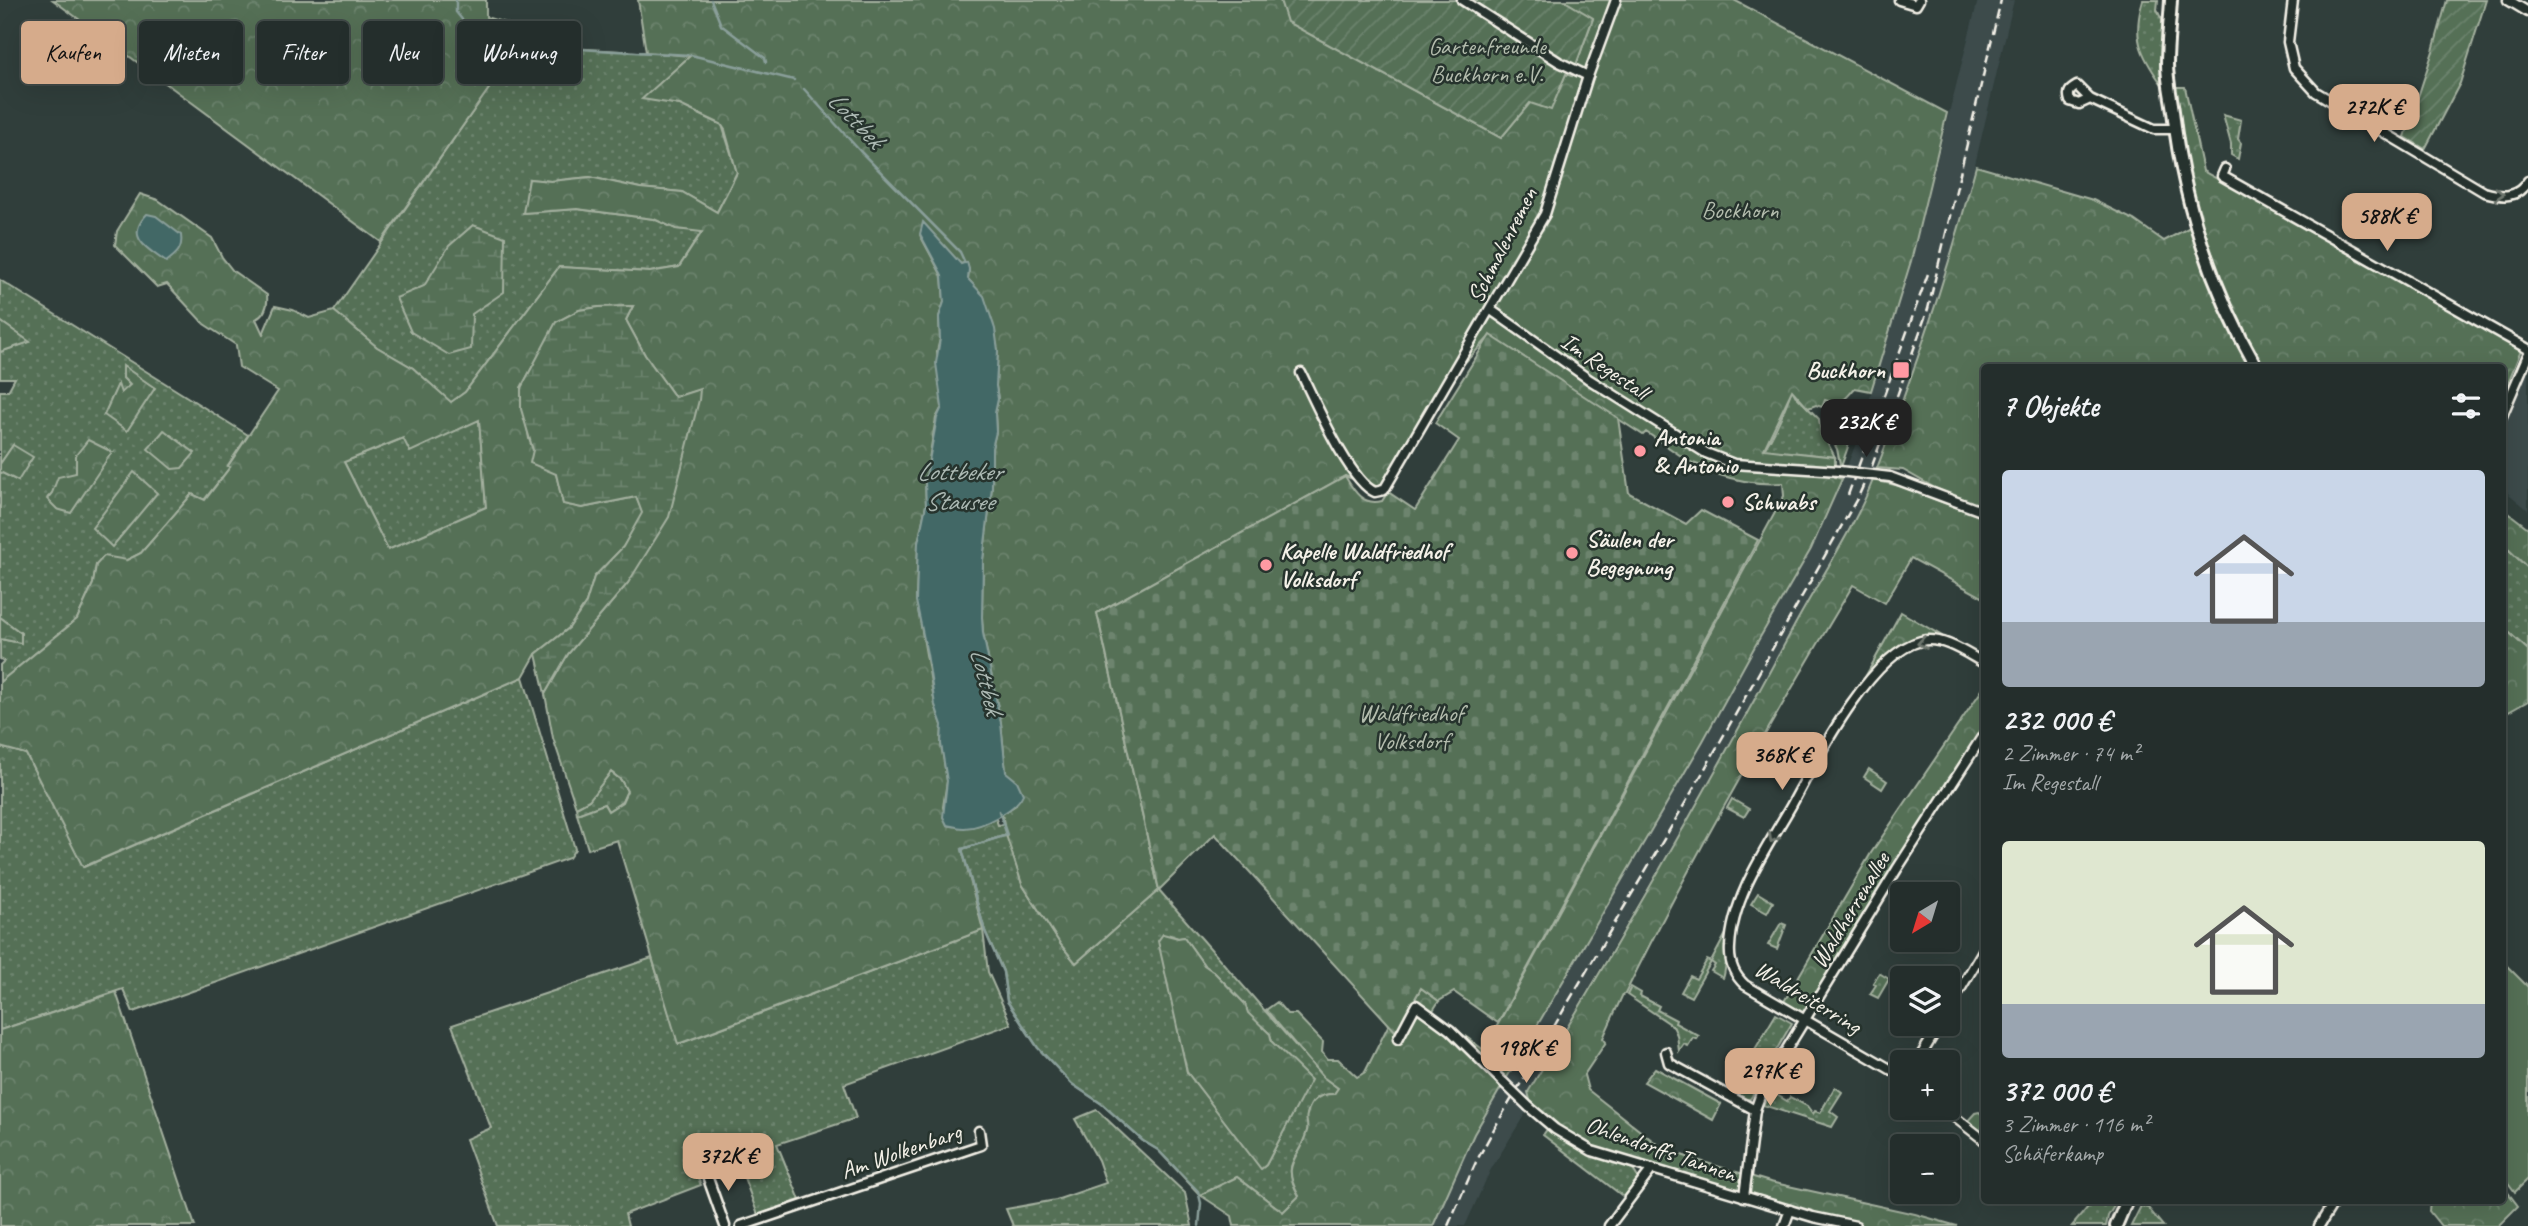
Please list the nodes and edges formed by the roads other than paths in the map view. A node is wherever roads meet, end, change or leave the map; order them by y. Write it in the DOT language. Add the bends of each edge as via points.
graph roads {
  1 [pos="1462,0"];
  2 [pos="1616,0"];
  3 [pos="1899,0"];
  4 [pos="1919,0"];
  5 [pos="2172,0"];
  6 [pos="2293,0"];
  7 [pos="2508,0"];
  8 [pos="2528,12"];
  9 [pos="1588,76"];
  10 [pos="2090,99"];
  11 [pos="2175,129"];
  12 [pos="2225,169"];
  13 [pos="2528,181"];
  14 [pos="1491,310"];
  15 [pos="2528,349"];
  16 [pos="2528,355"];
  17 [pos="2255,364"];
  18 [pos="1301,373"];
  19 [pos="2506,407"];
  20 [pos="1981,511"];
  21 [pos="1981,661"];
  22 [pos="1981,739"];
  23 [pos="1981,954"];
  24 [pos="1960,990"];
  25 [pos="1806,1019"];
  26 [pos="1398,1039"];
  27 [pos="1666,1052"];
  28 [pos="1890,1069"];
  29 [pos="1755,1110"];
  30 [pos="1958,1120"];
  31 [pos="979,1132"];
  32 [pos="1981,1138"];
  33 [pos="1652,1169"];
  34 [pos="705,1170"];
  35 [pos="1744,1197"];
  36 [pos="2125,1204"];
  37 [pos="2333,1204"];
  38 [pos="1790,1210"];
  39 [pos="725,1226"];
  40 [pos="741,1226"];
  41 [pos="1609,1226"];
  42 [pos="1784,1226"];
  43 [pos="1856,1226"];
  44 [pos="2116,1226"];
  45 [pos="2319,1226"];
  1 -- 9 [label="street"];
  2 -- 9 [label="street, Schmalenremen"];
  3 -- 4 [label="street" via="1911,5"];
  5 -- 11 [label="main road" via="2167,65"];
  6 -- 13 [label="street, one-way" via="2288,42 2294,68 2316,92 2484,192 2502,197"];
  7 -- 8 [label="street"];
  9 -- 14 [label="street, Schmalenremen" via="1545,214"];
  10 -- 11 [label="street" via="2154,129"];
  11 -- 17 [label="main road" via="2205,254"];
  12 -- 15 [label="street" via="2222,176"];
  14 -- 18 [label="street, Schmalenremen" via="1384,490 1375,492 1363,485"];
  14 -- 20 [label="street, Im Regestall, bridge" via="1706,453 1734,464 1890,477"];
  16 -- 19 [label="street"];
  21 -- 25 [label="street, Waldreiterring, one-way" via="1935,640 1909,645 1894,656 1833,731 1752,876 1731,937 1734,971 1745,985"];
  22 -- 25 [label="street, Waldherrenallee"];
  23 -- 24 [label="street"];
  25 -- 28 [label="street, Waldreiterring"];
  25 -- 29 [label="street, Waldherrenallee" via="1763,1088"];
  26 -- 33 [label="street, Ohlendorffs Tannen, bridge" via="1416,1005 1450,1030 1555,1129 1592,1152"];
  27 -- 29 [label="street" via="1669,1063"];
  29 -- 35 [label="street, Waldherrenallee"];
  30 -- 32 [label="street"];
  31 -- 40 [label="street, Am Wolkenbarg" via="981,1144"];
  33 -- 35 [label="street, Ohlendorffs Tannen"];
  33 -- 41 [label="street"];
  34 -- 39 [label="street"];
  35 -- 38 [label="street, Ohlendorffs Tannen"];
  36 -- 44 [label="main road"];
  37 -- 45 [label="street"];
  38 -- 42 [label="street"];
  38 -- 43 [label="street, Ohlendorffs Tannen"];
}
